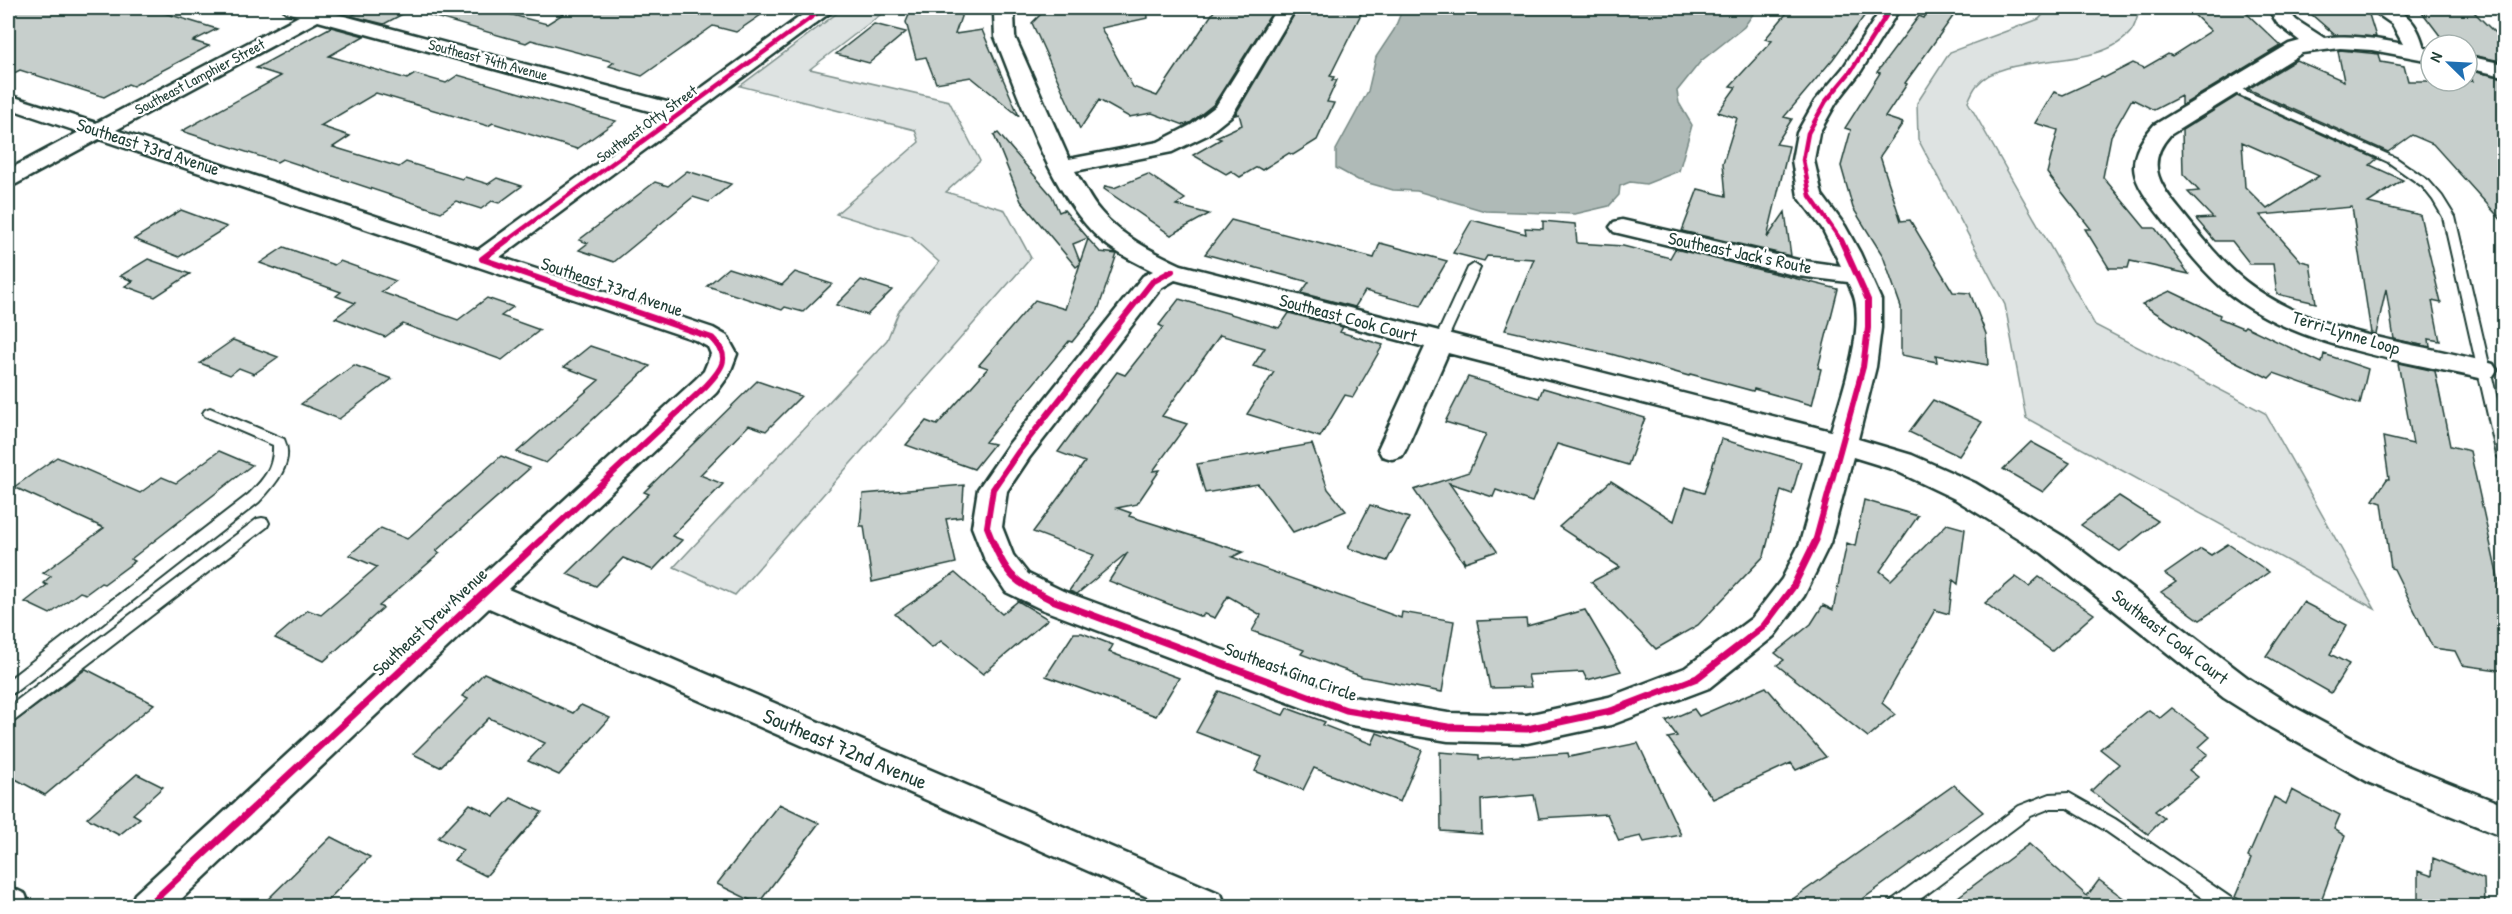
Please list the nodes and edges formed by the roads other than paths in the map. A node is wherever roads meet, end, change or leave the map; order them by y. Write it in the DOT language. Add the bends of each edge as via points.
graph roads {
  1 [pos="293,8"];
  2 [pos="824,8"];
  3 [pos="1007,8"];
  4 [pos="1286,8"];
  5 [pos="1891,8"];
  6 [pos="2277,8"];
  7 [pos="2379,8"];
  8 [pos="322,11"];
  9 [pos="2318,43"];
  10 [pos="2419,47"];
  11 [pos="2419,53"];
  12 [pos="2479,65"];
  13 [pos="2505,70"];
  14 [pos="2230,87"];
  15 [pos="8,101"];
  16 [pos="682,113"];
  17 [pos="98,131"];
  18 [pos="1061,167"];
  19 [pos="8,179"];
  20 [pos="1622,227"];
  21 [pos="482,259"];
  22 [pos="1474,268"];
  23 [pos="1172,271"];
  24 [pos="1858,276"];
  25 [pos="1440,342"];
  26 [pos="724,354"];
  27 [pos="2484,370"];
  28 [pos="210,413"];
  29 [pos="1842,444"];
  30 [pos="1392,449"];
  31 [pos="2505,455"];
  32 [pos="262,523"];
  33 [pos="483,592"];
  34 [pos="8,688"];
  35 [pos="8,716"];
  36 [pos="2505,821"];
  37 [pos="8,904"];
  38 [pos="12,906"];
  39 [pos="148,906"];
  40 [pos="1208,906"];
  41 [pos="1898,906"];
  42 [pos="2228,906"];
  1 -- 8 [label="street, Southeast 74th Avenue"];
  2 -- 16 [label="street, Southeast Otty Street"];
  3 -- 18 [label="street, Southeast Cook Court" via="1005,37"];
  4 -- 18 [label="street" via="1224,110 1199,130 1164,147"];
  5 -- 24 [label="street" via="1851,71 1826,101 1808,133 1803,160 1810,196 1833,226"];
  6 -- 9 [label="street" via="2296,30"];
  7 -- 10 [label="street" via="2404,24"];
  8 -- 16 [label="street, Southeast 74th Avenue"];
  8 -- 17 [label="street, Southeast Lamphier Street"];
  9 -- 11 [label="street, Terri-Lynne Loop" via="2372,44"];
  9 -- 14 [label="street, Terri-Lynne Loop" via="2296,48"];
  12 -- 13 [label="street"];
  14 -- 27 [label="lane" via="2392,160 2434,190 2449,217"];
  14 -- 27 [label="street, Terri-Lynne Loop" via="2162,130 2148,147 2145,165 2155,194 2215,268 2266,307 2309,326"];
  15 -- 17 [label="street, Southeast 73rd Avenue"];
  16 -- 21 [label="street, Southeast Otty Street"];
  17 -- 19 [label="street, Southeast Lamphier Street"];
  17 -- 21 [label="street, Southeast 73rd Avenue"];
  18 -- 23 [label="street, Southeast Cook Court" via="1089,214 1111,236"];
  20 -- 24 [label="street, Southeast Jack's Route" via="1798,268"];
  21 -- 26 [label="street, Southeast 73rd Avenue" via="704,334 718,342"];
  22 -- 25 [label="lane"];
  23 -- 25 [label="street, Southeast Cook Court"];
  23 -- 29 [label="street, Southeast Gina Circle" via="1152,282 993,489 987,526 1000,560 1017,583 1052,600 1346,710 1448,727 1527,729 1611,711 1697,678 1762,627 1793,587 1815,543"];
  24 -- 29 [label="street" via="1868,300 1868,328 1863,368"];
  25 -- 29 [label="street, Southeast Cook Court"];
  25 -- 30 [label="street"];
  26 -- 33 [label="street, Southeast Drew Avenue" via="722,365 706,386"];
  27 -- 31 [label="lane"];
  28 -- 34 [label="lane" via="279,442 281,460 274,477 254,498"];
  29 -- 36 [label="street, Southeast Cook Court" via="1902,462 1965,491 2053,545 2236,688 2282,717 2382,772"];
  32 -- 35 [label="lane"];
  33 -- 39 [label="street, Southeast Drew Avenue"];
  33 -- 40 [label="street, Southeast 72nd Avenue"];
  37 -- 38 [label="street"];
  41 -- 42 [label="lane" via="2025,811 2050,801 2069,800"];
}
